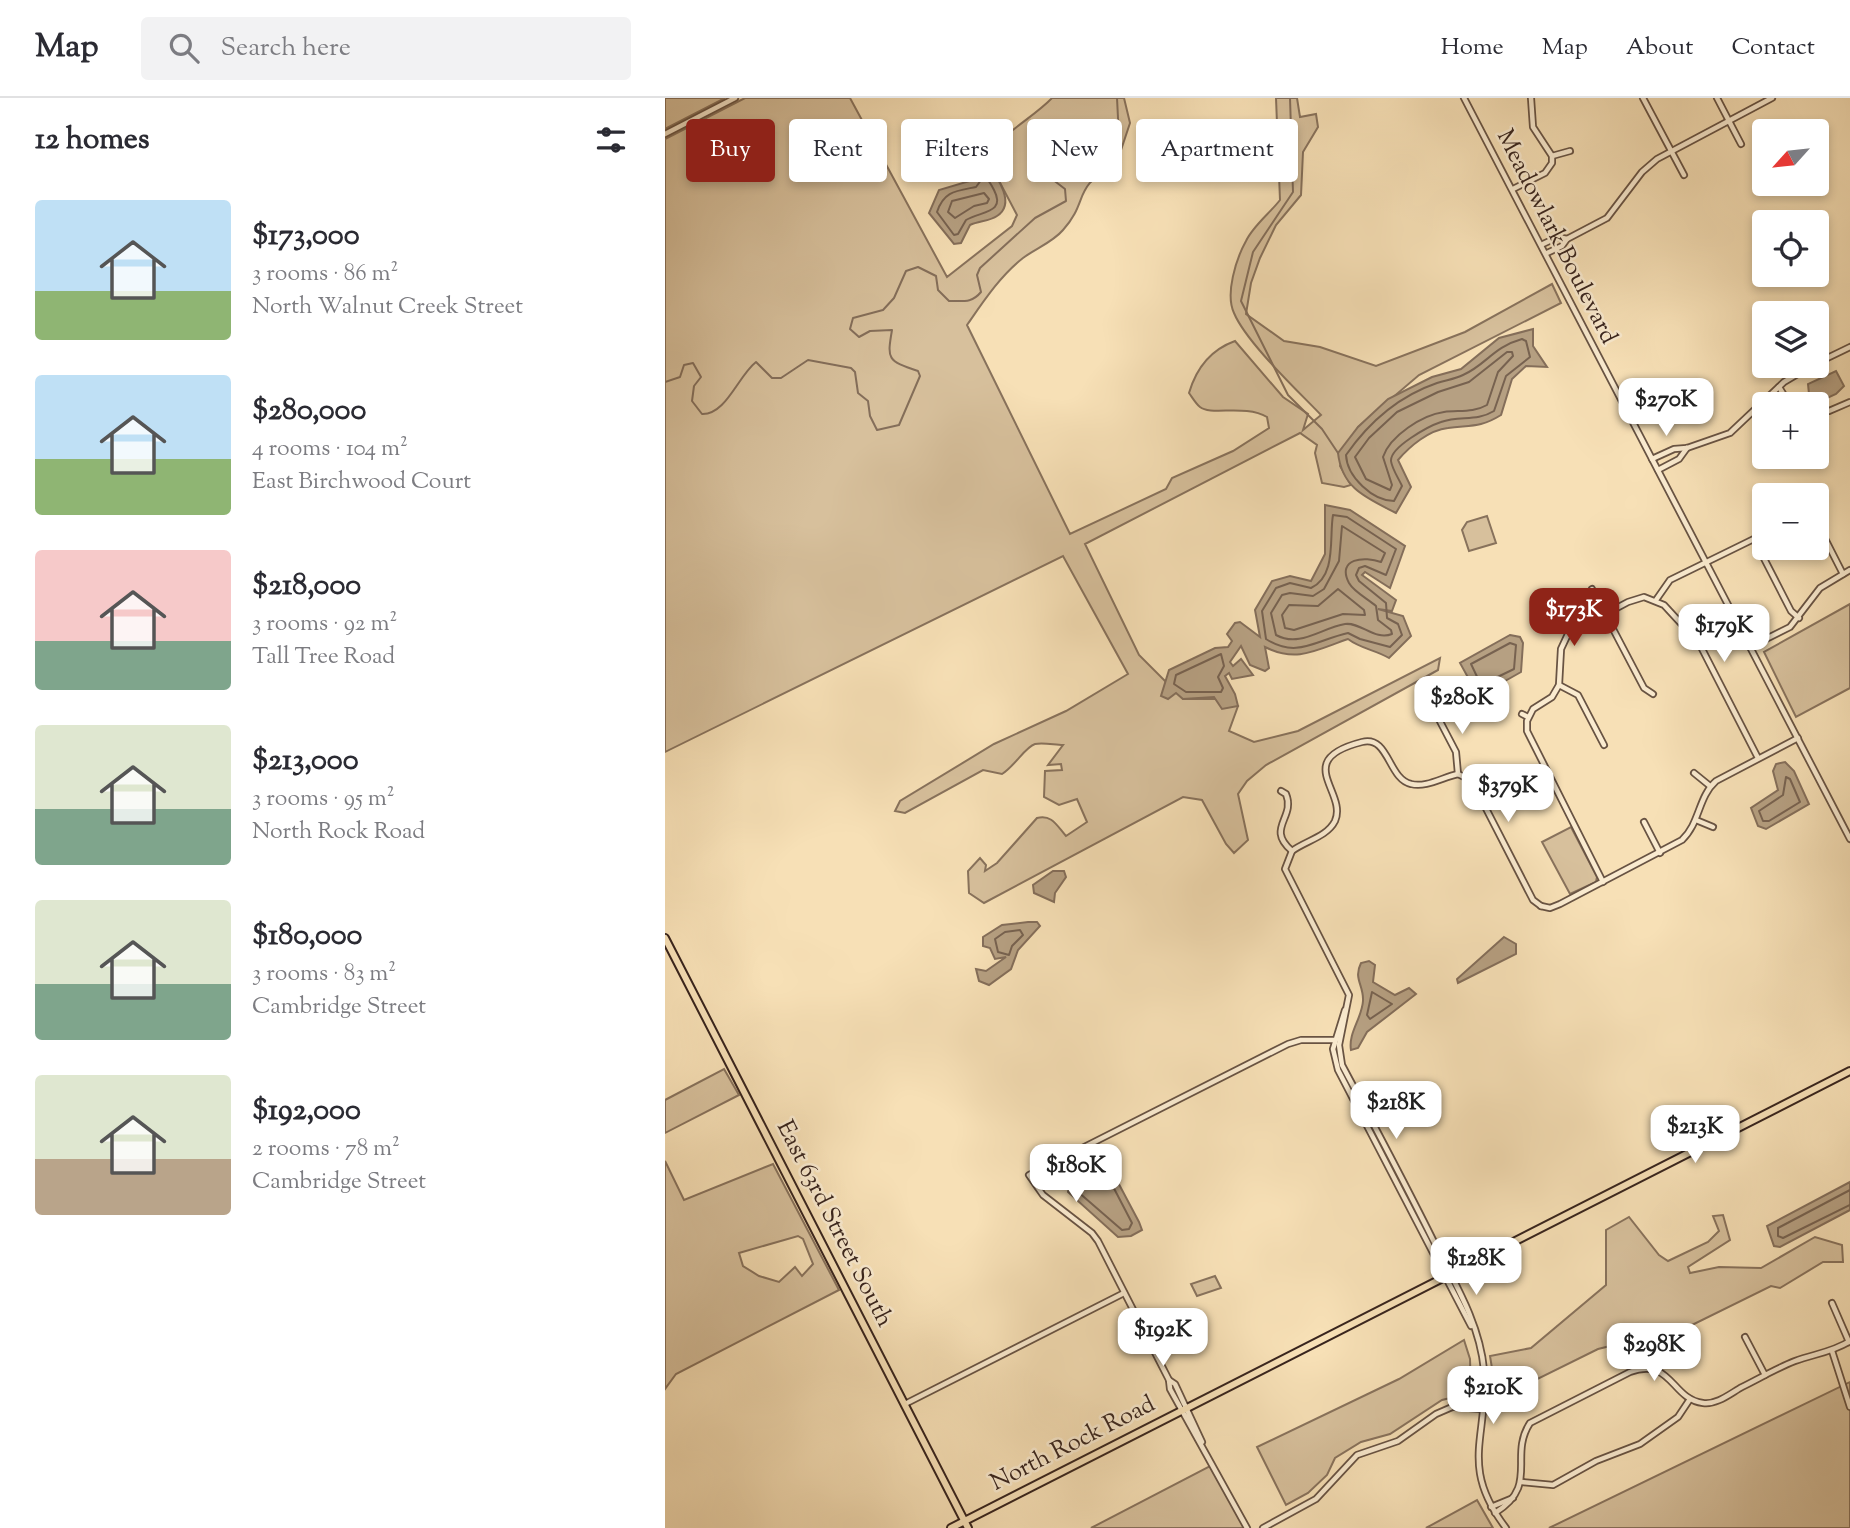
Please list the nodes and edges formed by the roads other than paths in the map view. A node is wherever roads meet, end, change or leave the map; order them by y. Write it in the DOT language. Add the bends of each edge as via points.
graph roads {
  1 [pos="735,98"];
  2 [pos="1464,98"];
  3 [pos="1531,98"];
  4 [pos="1643,98"];
  5 [pos="1717,98"];
  6 [pos="1772,98"];
  7 [pos="1729,121"];
  8 [pos="665,134"];
  9 [pos="1741,144"];
  10 [pos="1570,151"];
  11 [pos="1672,151"];
  12 [pos="1552,156"];
  13 [pos="1684,175"];
  14 [pos="1513,189"];
  15 [pos="1567,239"];
  16 [pos="1543,244"];
  17 [pos="1547,253"];
  18 [pos="1850,347"];
  19 [pos="1829,357"];
  20 [pos="1793,378"];
  21 [pos="1779,387"];
  22 [pos="1774,392"];
  23 [pos="1782,392"];
  24 [pos="1850,402"];
  25 [pos="1829,411"];
  26 [pos="1752,414"];
  27 [pos="1687,448"];
  28 [pos="1652,459"];
  29 [pos="1658,471"];
  30 [pos="1752,540"];
  31 [pos="1829,547"];
  32 [pos="1765,560"];
  33 [pos="1705,562"];
  34 [pos="1850,570"];
  35 [pos="1843,574"];
  36 [pos="1592,589"];
  37 [pos="1656,600"];
  38 [pos="1605,613"];
  39 [pos="1799,618"];
  40 [pos="1750,647"];
  41 [pos="1559,685"];
  42 [pos="1653,694"];
  43 [pos="1432,706"];
  44 [pos="1522,714"];
  45 [pos="1528,717"];
  46 [pos="1798,738"];
  47 [pos="1604,745"];
  48 [pos="1758,758"];
  49 [pos="1694,773"];
  50 [pos="1458,774"];
  51 [pos="1710,786"];
  52 [pos="1281,791"];
  53 [pos="1696,820"];
  54 [pos="1644,822"];
  55 [pos="1713,827"];
  56 [pos="1850,839"];
  57 [pos="1292,851"];
  58 [pos="1660,853"];
  59 [pos="1603,882"];
  60 [pos="665,938"];
  61 [pos="1347,1007"];
  62 [pos="1334,1040"];
  63 [pos="1850,1071"];
  64 [pos="1447,1275"];
  65 [pos="1124,1293"];
  66 [pos="1832,1303"];
  67 [pos="1745,1336"];
  68 [pos="1850,1341"];
  69 [pos="1832,1351"];
  70 [pos="1765,1375"];
  71 [pos="1690,1399"];
  72 [pos="1483,1401"];
  73 [pos="905,1404"];
  74 [pos="1454,1407"];
  75 [pos="1850,1407"];
  76 [pos="1185,1409"];
  77 [pos="1482,1409"];
  78 [pos="1522,1482"];
  79 [pos="1513,1498"];
  80 [pos="1491,1507"];
  81 [pos="1495,1513"];
  82 [pos="967,1525"];
  83 [pos="951,1528"];
  84 [pos="1247,1528"];
  85 [pos="1263,1528"];
  86 [pos="1506,1528"];
  1 -- 8 [label="street"];
  2 -- 14 [label="street, Meadowlark Boulevard"];
  3 -- 12 [label="street" via="1533,127"];
  4 -- 11 [label="street"];
  5 -- 7 [label="street"];
  6 -- 7 [label="street"];
  7 -- 9 [label="street"];
  7 -- 11 [label="street"];
  10 -- 12 [label="street"];
  11 -- 13 [label="street"];
  11 -- 15 [label="street" via="1642,172 1607,218"];
  12 -- 14 [label="street" via="1548,171"];
  14 -- 16 [label="street, Meadowlark Boulevard"];
  15 -- 16 [label="street" via="1558,237"];
  15 -- 17 [label="street"];
  16 -- 17 [label="street, Meadowlark Boulevard"];
  17 -- 28 [label="street, Meadowlark Boulevard"];
  18 -- 19 [label="street"];
  20 -- 21 [label="street"];
  21 -- 22 [label="street"];
  21 -- 23 [label="street"];
  24 -- 25 [label="street"];
  26 -- 27 [label="street" via="1723,437"];
  27 -- 28 [label="street"];
  27 -- 29 [label="street"];
  28 -- 29 [label="street, Meadowlark Boulevard"];
  29 -- 33 [label="street, Meadowlark Boulevard"];
  30 -- 33 [label="street"];
  31 -- 35 [label="street"];
  32 -- 39 [label="street"];
  33 -- 37 [label="street" via="1670,580"];
  33 -- 40 [label="street, Meadowlark Boulevard"];
  34 -- 35 [label="street"];
  35 -- 39 [label="street" via="1820,588"];
  36 -- 38 [label="street"];
  37 -- 38 [label="street" via="1637,598"];
  37 -- 48 [label="street" via="1699,643"];
  38 -- 41 [label="street" via="1565,638 1560,649"];
  38 -- 42 [label="street" via="1644,688"];
  39 -- 40 [label="street"];
  40 -- 46 [label="street, Meadowlark Boulevard"];
  41 -- 45 [label="street"];
  41 -- 47 [label="street" via="1578,695"];
  43 -- 50 [label="street" via="1457,756"];
  44 -- 45 [label="street"];
  45 -- 59 [label="street" via="1528,736"];
  46 -- 48 [label="street"];
  46 -- 56 [label="street, Meadowlark Boulevard"];
  48 -- 51 [label="street"];
  49 -- 51 [label="street"];
  50 -- 57 [label="street" via="1424,785 1410,784 1398,776 1378,745 1367,741 1354,745 1332,757 1326,766 1325,779 1336,806 1334,823"];
  50 -- 59 [label="street" via="1470,780 1477,791 1540,908 1553,907"];
  51 -- 53 [label="street"];
  52 -- 57 [label="street" via="1289,808 1280,832 1283,844"];
  53 -- 55 [label="street"];
  53 -- 58 [label="street" via="1682,840"];
  54 -- 58 [label="street"];
  57 -- 61 [label="street" via="1286,862 1287,876 1349,995"];
  58 -- 59 [label="street"];
  60 -- 73 [label="main road, East 63rd Street South"];
  61 -- 62 [label="street"];
  61 -- 64 [label="street" via="1339,1045 1342,1065"];
  62 -- 64 [label="street" via="1338,1070"];
  62 -- 65 [label="street" via="1288,1044 1029,1175 1043,1195 1092,1233"];
  63 -- 64 [label="main road, North Rock Road"];
  64 -- 72 [label="street" via="1473,1329 1484,1368"];
  64 -- 76 [label="main road, North Rock Road"];
  65 -- 73 [label="street"];
  65 -- 76 [label="street"];
  66 -- 68 [label="street"];
  67 -- 70 [label="street"];
  68 -- 69 [label="street"];
  69 -- 70 [label="street"];
  69 -- 75 [label="street"];
  70 -- 71 [label="street" via="1712,1402"];
  71 -- 78 [label="street" via="1678,1418 1640,1444 1553,1485"];
  71 -- 78 [label="street" via="1659,1371 1630,1372 1530,1423 1524,1438"];
  72 -- 74 [label="street"];
  72 -- 77 [label="street"];
  73 -- 82 [label="main road, East 63rd Street South"];
  74 -- 77 [label="street"];
  74 -- 85 [label="street" via="1398,1441 1357,1455 1316,1499"];
  76 -- 82 [label="main road, North Rock Road"];
  76 -- 84 [label="street"];
  77 -- 80 [label="street" via="1476,1458"];
  78 -- 79 [label="street"];
  79 -- 80 [label="street"];
  79 -- 81 [label="street"];
  80 -- 81 [label="street"];
  81 -- 86 [label="street"];
  82 -- 83 [label="main road, North Rock Road"];
}
